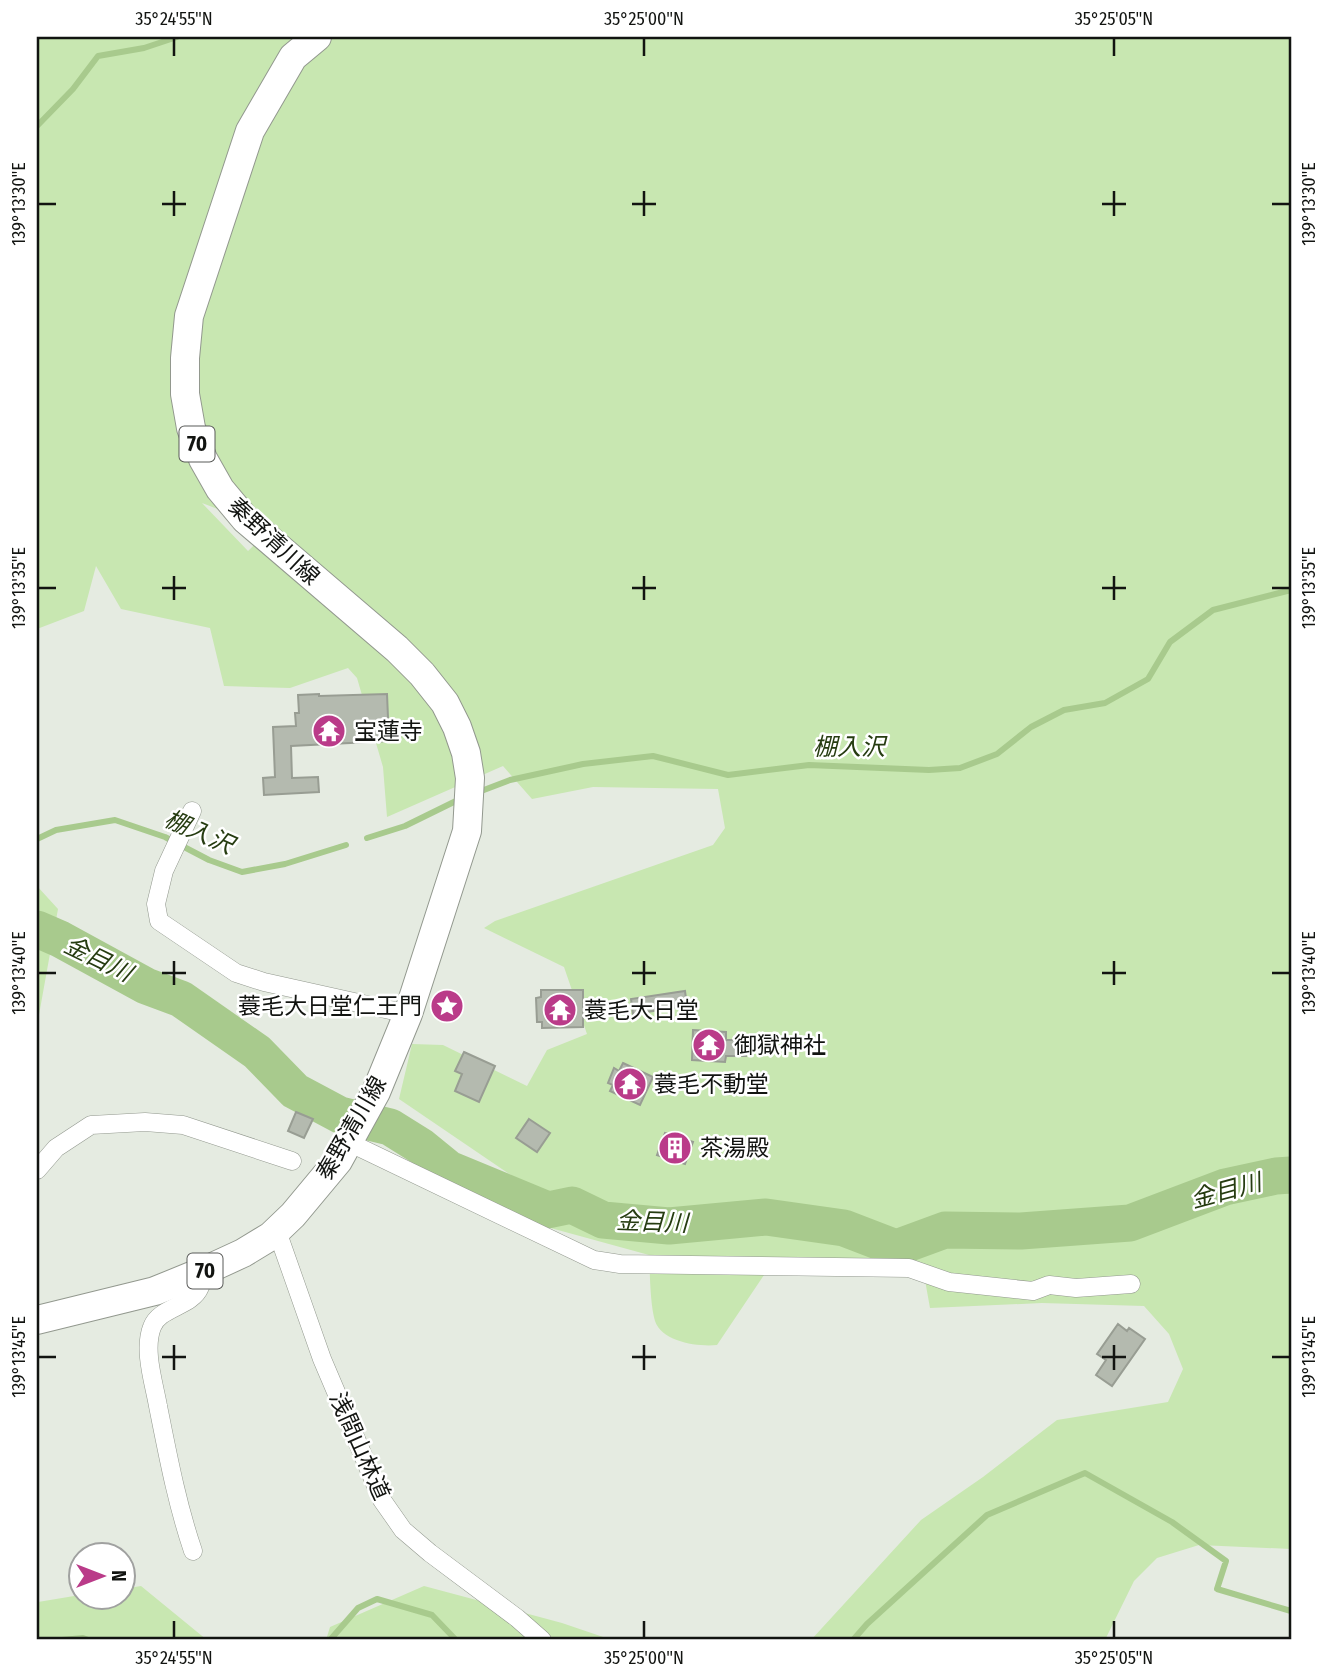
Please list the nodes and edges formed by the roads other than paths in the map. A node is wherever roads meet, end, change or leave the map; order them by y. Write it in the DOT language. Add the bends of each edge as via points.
graph roads {
  1 [pos="317,37"];
  2 [pos="192,811"];
  3 [pos="408,1014"];
  4 [pos="352,1136"];
  5 [pos="292,1161"];
  6 [pos="37,1170"];
  7 [pos="277,1231"];
  8 [pos="204,1271"];
  9 [pos="1131,1284"];
  10 [pos="37,1320"];
  11 [pos="193,1551"];
  12 [pos="542,1640"];
  1 -- 3 [label="main road, 秦野清川線 / 70" via="293,57 250,131 190,316 185,394 191,428 220,489 245,519 422,674 457,727 470,778 467,831"];
  2 -- 3 [label="street" via="164,871 156,904 159,921 236,973"];
  3 -- 4 [label="main road, 秦野清川線 / 70"];
  4 -- 7 [label="main road, 秦野清川線 / 70" via="327,1176"];
  4 -- 9 [label="street" via="594,1260 909,1268 949,1282 1033,1291 1049,1285"];
  5 -- 6 [label="street" via="183,1125 145,1122 91,1125 56,1148"];
  7 -- 8 [label="main road, 秦野清川線 / 70" via="243,1254"];
  7 -- 12 [label="street, 浅間山林道" via="322,1359 382,1500 403,1530"];
  8 -- 10 [label="main road, 秦野清川線 / 70" via="155,1291"];
  8 -- 11 [label="street" via="194,1296 153,1323 150,1348 171,1475"];
}
